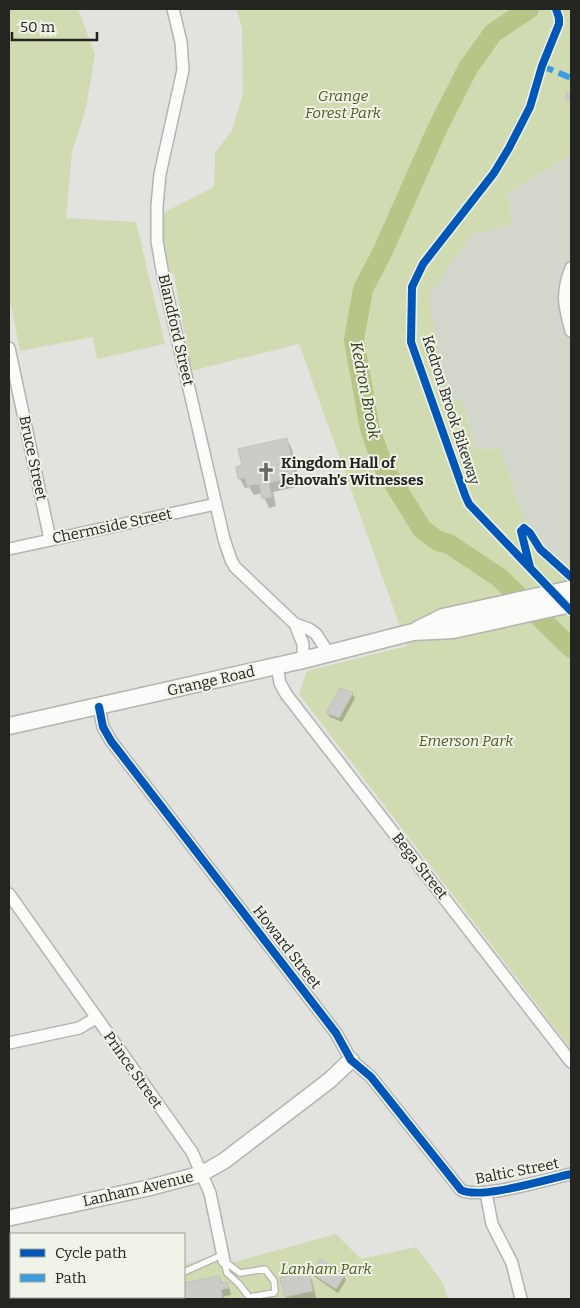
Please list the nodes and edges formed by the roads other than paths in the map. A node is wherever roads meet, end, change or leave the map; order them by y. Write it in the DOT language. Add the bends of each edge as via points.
graph roads {
  1 [pos="173,9"];
  2 [pos="571,268"];
  3 [pos="571,332"];
  4 [pos="9,348"];
  5 [pos="216,504"];
  6 [pos="50,539"];
  7 [pos="9,549"];
  8 [pos="571,589"];
  9 [pos="571,604"];
  10 [pos="295,624"];
  11 [pos="413,632"];
  12 [pos="329,654"];
  13 [pos="303,660"];
  14 [pos="277,666"];
  15 [pos="99,707"];
  16 [pos="9,726"];
  17 [pos="9,894"];
  18 [pos="96,1018"];
  19 [pos="9,1043"];
  20 [pos="351,1060"];
  21 [pos="571,1062"];
  22 [pos="201,1174"];
  23 [pos="571,1174"];
  24 [pos="467,1193"];
  25 [pos="486,1193"];
  26 [pos="9,1218"];
  27 [pos="223,1258"];
  28 [pos="185,1272"];
  29 [pos="522,1299"];
  1 -- 5 [label="street, Blandford Street" via="181,42 183,70 160,174 157,241"];
  2 -- 3 [label="street" via="564,288"];
  4 -- 6 [label="street, Bruce Street"];
  5 -- 6 [label="street, Chermside Street"];
  5 -- 10 [label="street, Blandford Street" via="227,550 235,568"];
  6 -- 7 [label="street, Chermside Street"];
  8 -- 11 [label="main road, Grange Road" via="443,617"];
  9 -- 11 [label="main road, Grange Road" via="453,630"];
  10 -- 12 [label="street, Blandford Street" via="316,634"];
  10 -- 13 [label="street, Blandford Street" via="303,644"];
  11 -- 12 [label="main road, Grange Road"];
  12 -- 13 [label="main road, Grange Road"];
  13 -- 14 [label="main road, Grange Road"];
  14 -- 15 [label="main road, Grange Road"];
  14 -- 21 [label="street, Bega Street" via="286,694"];
  15 -- 16 [label="main road, Grange Road"];
  15 -- 20 [label="street, Howard Street" via="103,727 111,741 336,1033"];
  17 -- 18 [label="street, Prince Street"];
  18 -- 19 [label="street" via="79,1028"];
  18 -- 22 [label="street, Prince Street" via="187,1145"];
  20 -- 22 [label="street, Lanham Avenue" via="315,1092 224,1161"];
  20 -- 24 [label="street, Howard Street" via="371,1077 446,1172"];
  22 -- 26 [label="street, Lanham Avenue"];
  22 -- 27 [label="street, Prince Street" via="210,1193"];
  23 -- 25 [label="street, Baltic Street"];
  24 -- 25 [label="street, Baltic Street"];
  25 -- 29 [label="street" via="492,1224 512,1263"];
  27 -- 27 [label="lane" via="240,1272 266,1270 276,1291 249,1297 227,1273"];
  27 -- 28 [label="lane"];
}
